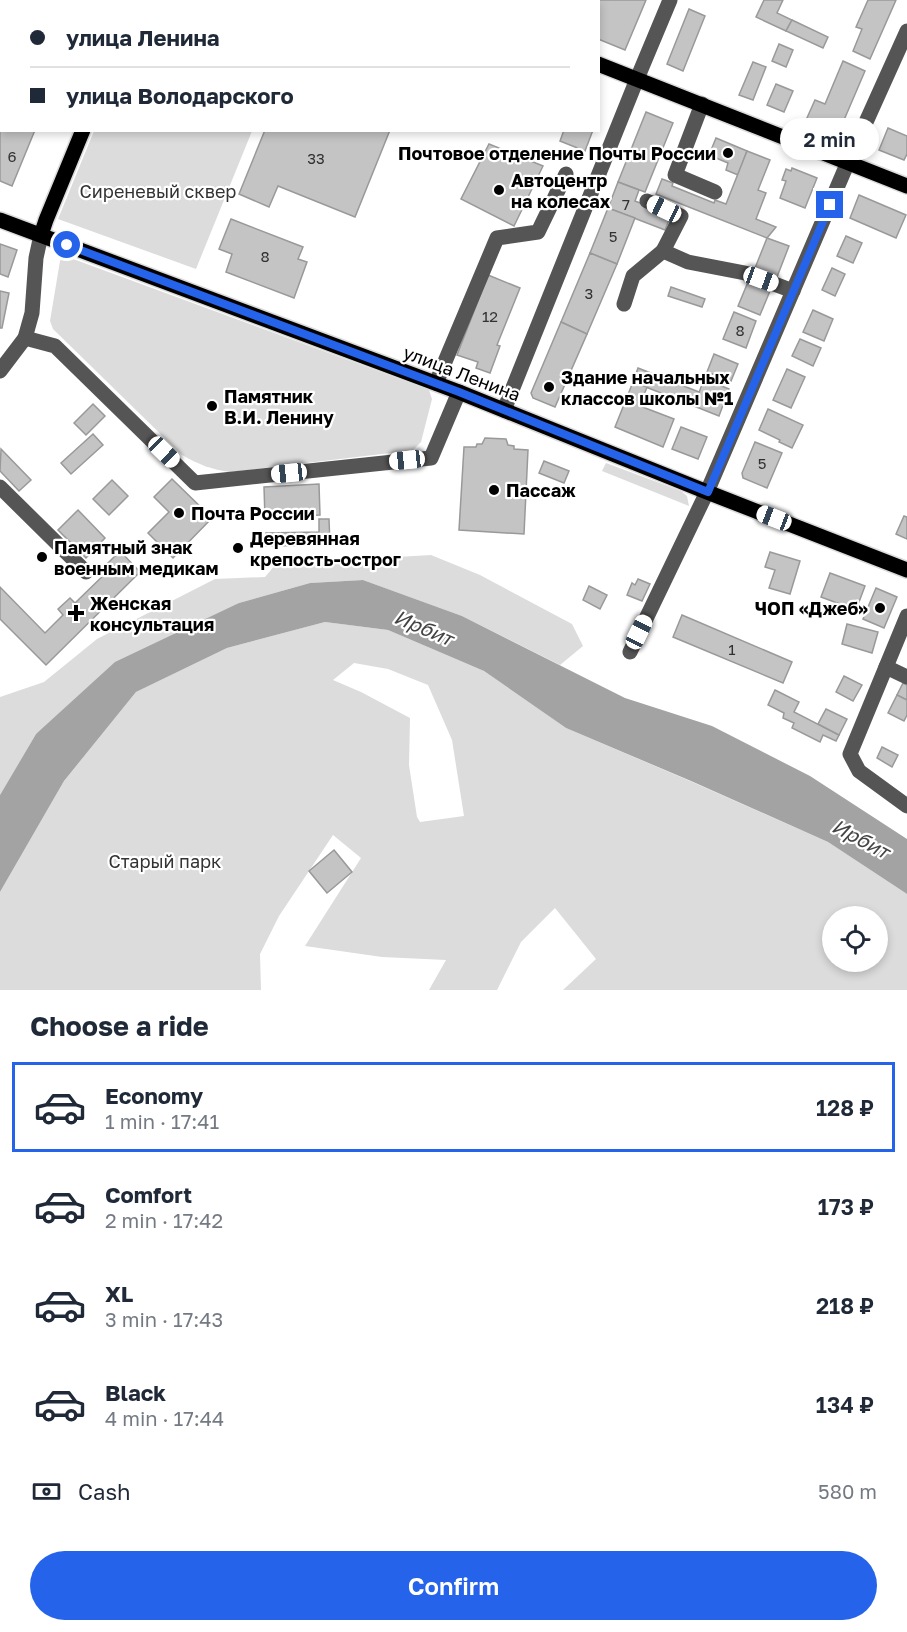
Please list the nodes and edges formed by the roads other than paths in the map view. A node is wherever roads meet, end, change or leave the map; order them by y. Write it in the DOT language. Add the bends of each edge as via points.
graph roads {
  1 [pos="670,0"];
  2 [pos="907,31"];
  3 [pos="600,65"];
  4 [pos="637,79"];
  5 [pos="702,104"];
  6 [pos="82,132"];
  7 [pos="848,162"];
  8 [pos="566,174"];
  9 [pos="907,186"];
  10 [pos="715,192"];
  11 [pos="647,201"];
  12 [pos="0,220"];
  13 [pos="41,235"];
  14 [pos="663,251"];
  15 [pos="794,291"];
  16 [pos="624,304"];
  17 [pos="25,338"];
  18 [pos="0,371"];
  19 [pos="436,384"];
  20 [pos="459,392"];
  21 [pos="504,410"];
  22 [pos="0,487"];
  23 [pos="708,492"];
  24 [pos="907,570"];
  25 [pos="86,572"];
  26 [pos="907,616"];
  27 [pos="630,652"];
  28 [pos="886,667"];
  29 [pos="907,677"];
  30 [pos="907,806"];
  1 -- 4 [label="street"];
  2 -- 7 [label="street"];
  3 -- 4 [label="main road"];
  4 -- 5 [label="main road"];
  4 -- 21 [label="street"];
  5 -- 7 [label="main road"];
  5 -- 10 [label="street" via="675,175"];
  6 -- 13 [label="main road"];
  7 -- 9 [label="main road"];
  7 -- 15 [label="street"];
  8 -- 19 [label="street" via="538,232 497,238"];
  11 -- 14 [label="street" via="681,216"];
  12 -- 13 [label="main road, улица Ленина"];
  13 -- 17 [label="street" via="32,314"];
  13 -- 19 [label="main road, улица Ленина"];
  14 -- 15 [label="street"];
  14 -- 16 [label="street" via="633,276"];
  15 -- 23 [label="street"];
  17 -- 18 [label="street"];
  17 -- 20 [label="street" via="55,346 195,483 431,458"];
  19 -- 20 [label="main road, улица Ленина"];
  20 -- 21 [label="main road, улица Ленина"];
  21 -- 23 [label="main road, улица Ленина"];
  22 -- 25 [label="street"];
  23 -- 24 [label="main road, улица Ленина"];
  23 -- 27 [label="street"];
  26 -- 28 [label="street"];
  28 -- 29 [label="street"];
  28 -- 30 [label="street" via="850,754 859,771"];
}
